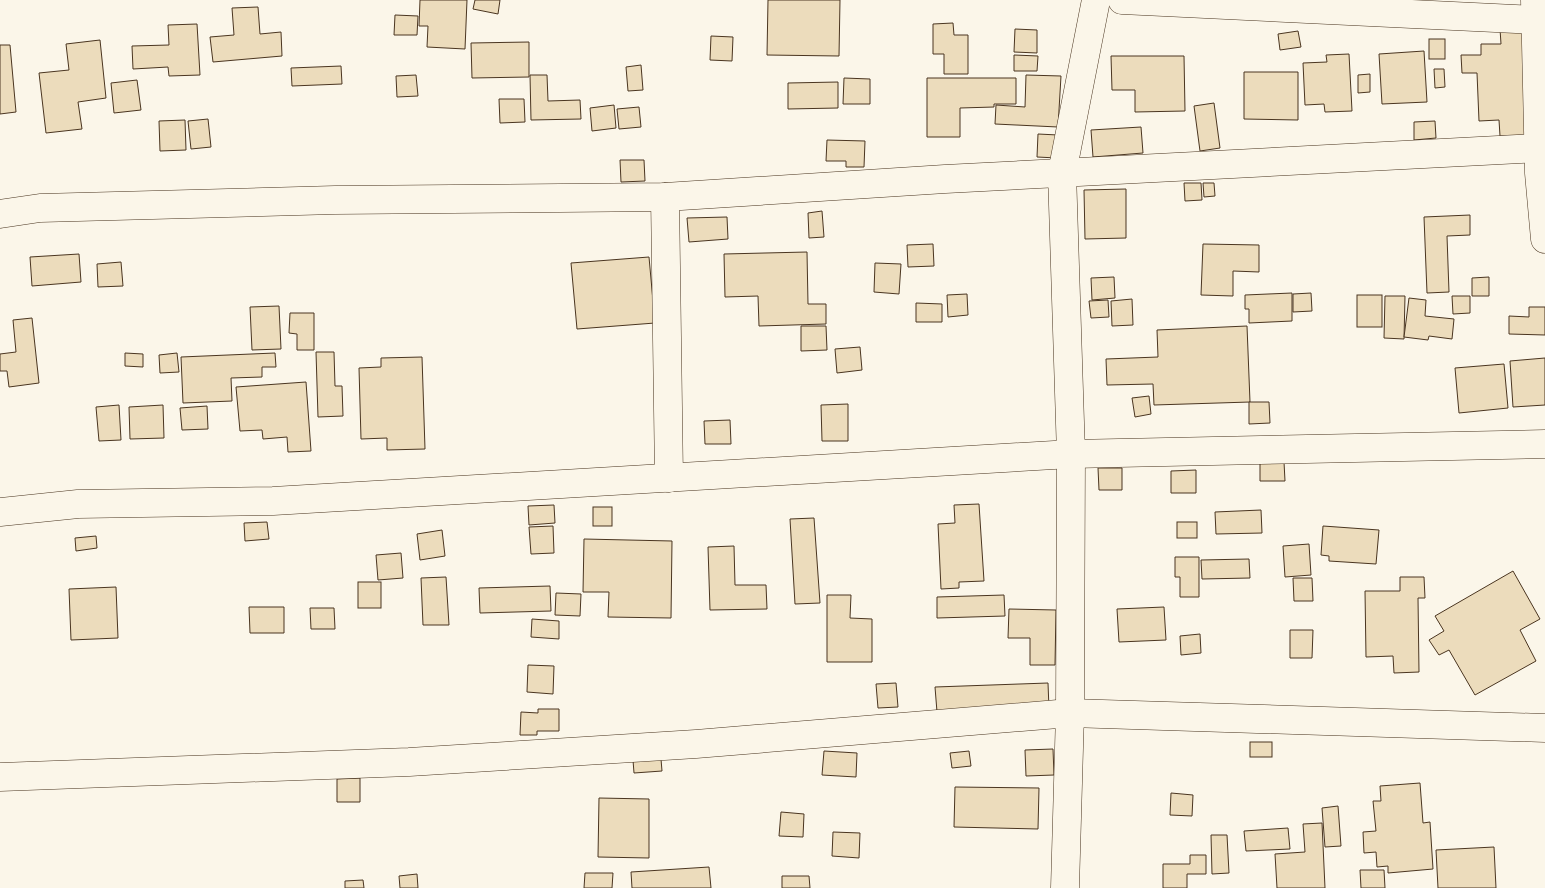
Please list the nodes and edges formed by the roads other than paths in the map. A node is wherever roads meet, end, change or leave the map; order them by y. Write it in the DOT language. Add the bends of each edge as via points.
graph roads {
  1 [pos="1096,0"];
  2 [pos="1122,0"];
  3 [pos="1536,10"];
  4 [pos="1541,165"];
  5 [pos="1062,173"];
  6 [pos="665,197"];
  7 [pos="0,214"];
  8 [pos="1545,240"];
  9 [pos="1545,444"];
  10 [pos="1071,454"];
  11 [pos="669,478"];
  12 [pos="0,512"];
  13 [pos="1070,713"];
  14 [pos="1545,728"];
  15 [pos="0,777"];
  16 [pos="1065,888"];
  1 -- 5 [label="street"];
  2 -- 3 [label="street"];
  3 -- 4 [label="street"];
  4 -- 5 [label="street"];
  4 -- 8 [label="street"];
  5 -- 6 [label="street"];
  5 -- 10 [label="street"];
  6 -- 7 [label="street" via="325,200 40,208"];
  6 -- 11 [label="street"];
  9 -- 10 [label="street"];
  10 -- 11 [label="street"];
  10 -- 13 [label="street"];
  11 -- 12 [label="street" via="272,501 78,504"];
  13 -- 14 [label="street"];
  13 -- 15 [label="street" via="696,744 409,762"];
  13 -- 16 [label="street"];
}
